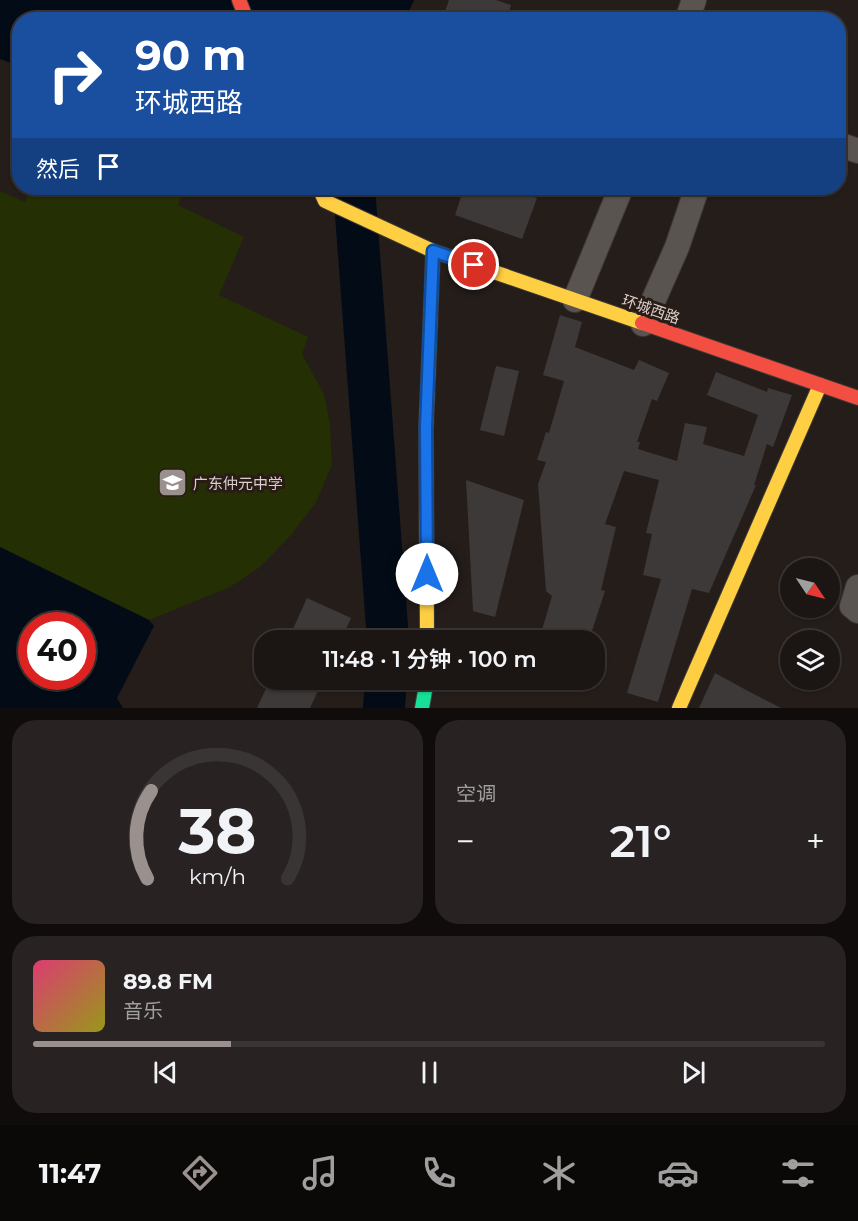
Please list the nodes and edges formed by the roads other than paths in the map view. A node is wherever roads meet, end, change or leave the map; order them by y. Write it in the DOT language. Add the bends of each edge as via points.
graph roads {
  1 [pos="324,195"];
  2 [pos="618,195"];
  3 [pos="695,195"];
  4 [pos="433,251"];
  5 [pos="575,300"];
  6 [pos="643,324"];
  7 [pos="820,385"];
  8 [pos="858,398"];
  9 [pos="858,587"];
  10 [pos="858,611"];
  11 [pos="427,630"];
  12 [pos="425,690"];
  13 [pos="422,708"];
  14 [pos="679,708"];
  1 -- 4 [label="street, 环城西路"];
  2 -- 5 [label="street"];
  3 -- 6 [label="street"];
  4 -- 5 [label="street, 环城西路"];
  4 -- 11 [label="street" via="426,428"];
  5 -- 6 [label="street, 环城西路"];
  6 -- 7 [label="street, 环城西路"];
  7 -- 8 [label="street, 环城西路"];
  7 -- 14 [label="street"];
  9 -- 10 [label="street" via="852,606"];
  12 -- 13 [label="street"];
}
